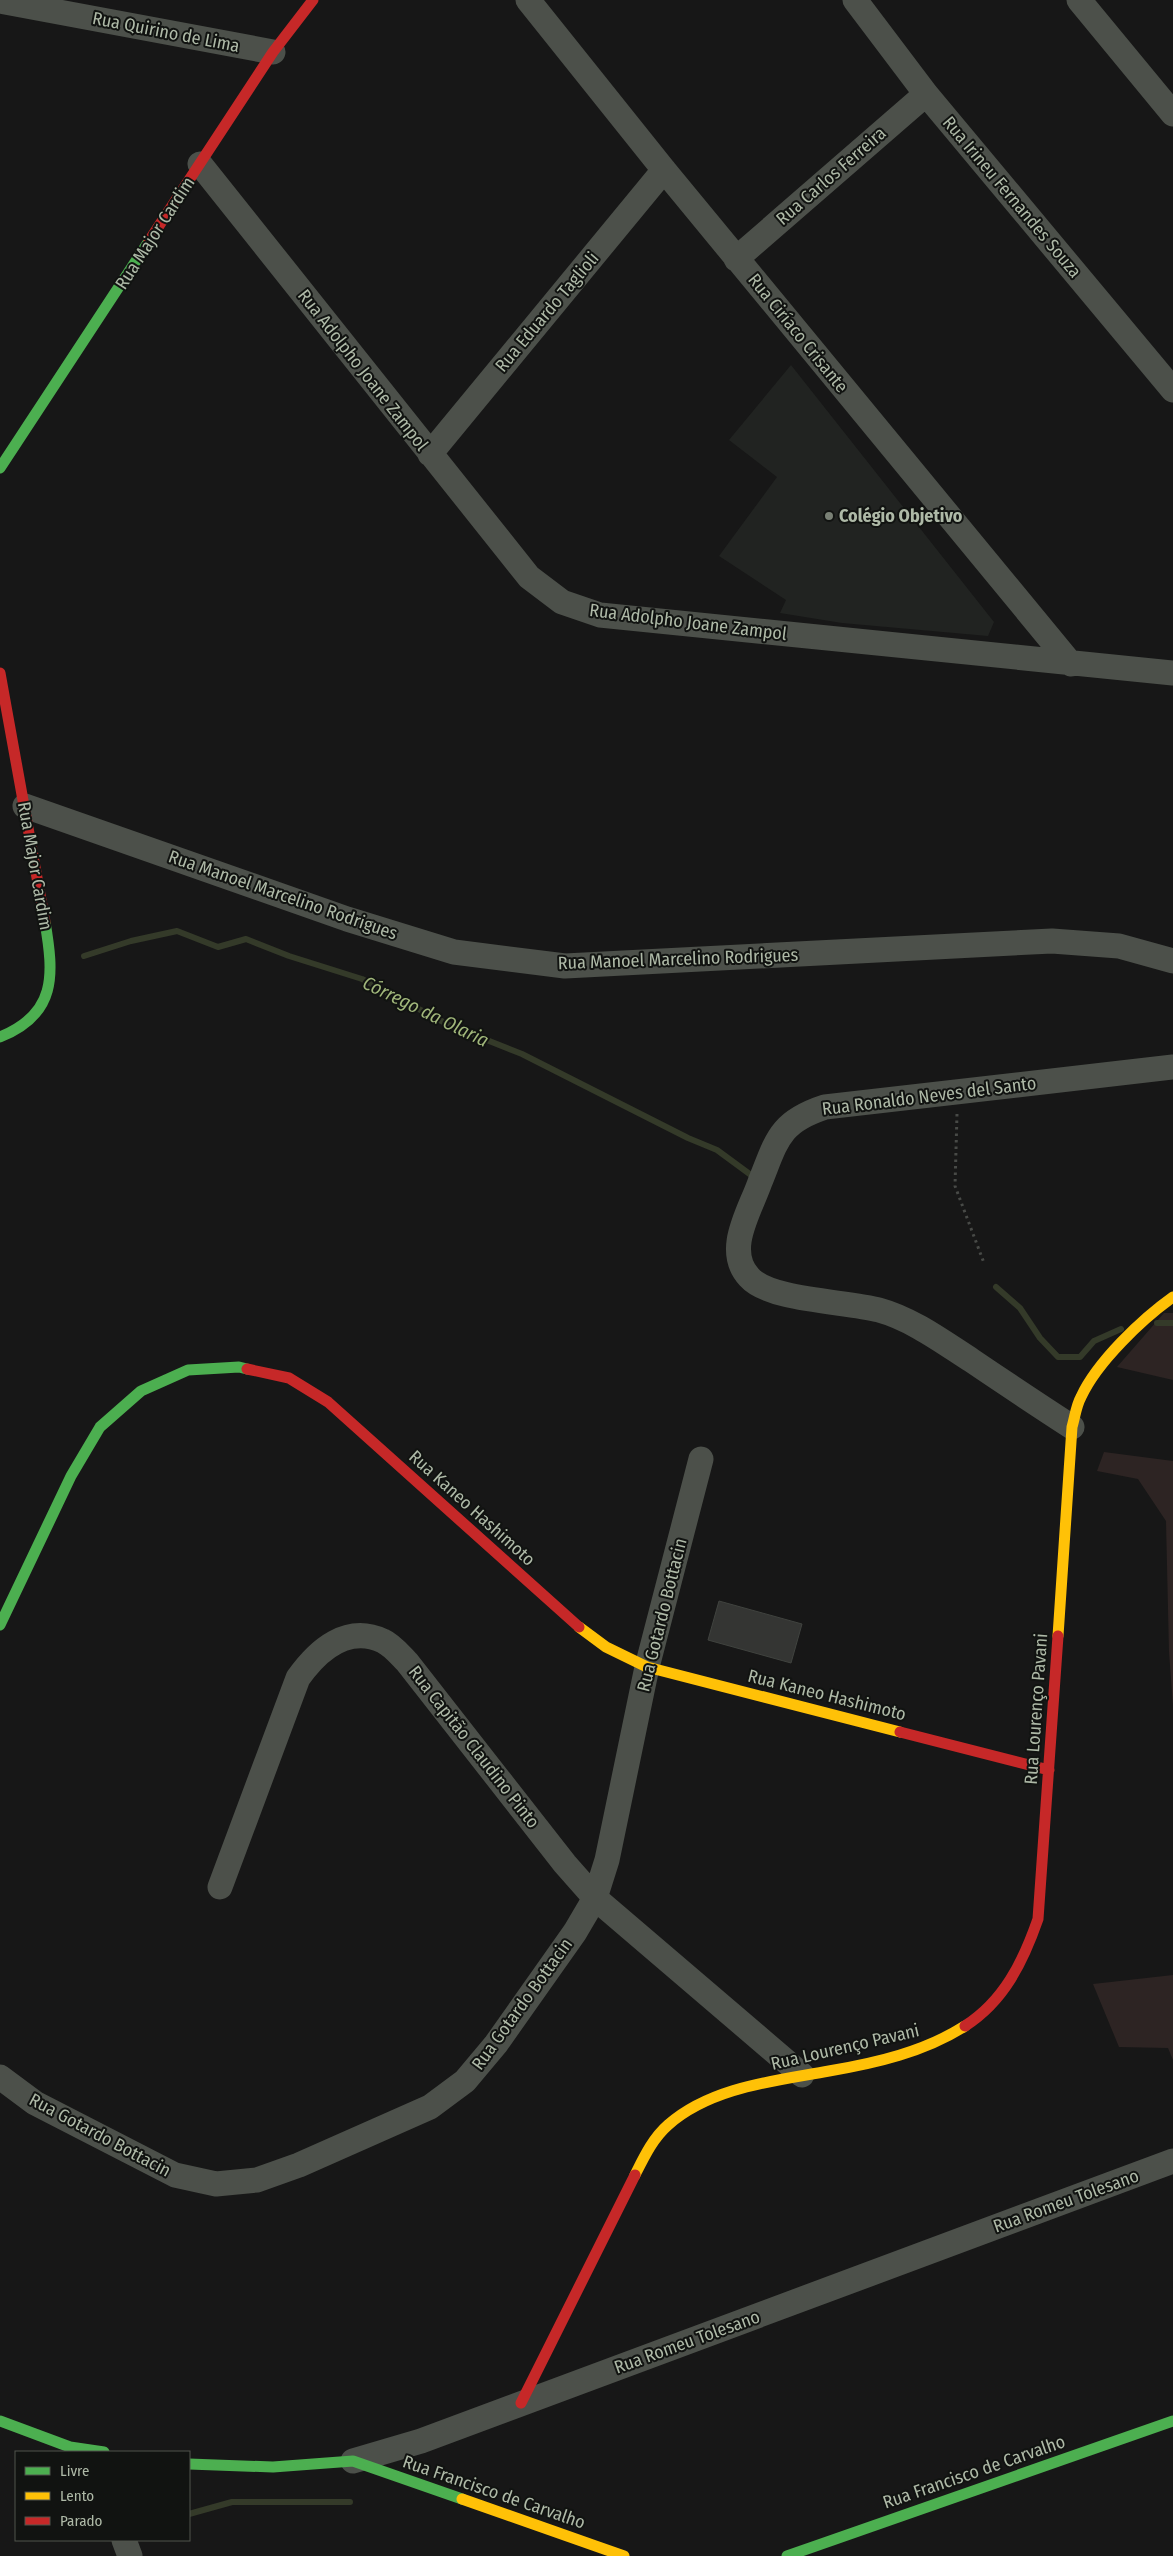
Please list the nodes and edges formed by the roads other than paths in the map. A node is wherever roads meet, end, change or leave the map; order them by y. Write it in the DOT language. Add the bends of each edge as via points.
graph roads {
  1 [pos="313,0"];
  2 [pos="528,0"];
  3 [pos="855,0"];
  4 [pos="1079,0"];
  5 [pos="1,4"];
  6 [pos="272,52"];
  7 [pos="926,94"];
  8 [pos="1173,114"];
  9 [pos="200,164"];
  10 [pos="664,170"];
  11 [pos="736,258"];
  12 [pos="1173,390"];
  13 [pos="430,454"];
  14 [pos="0,468"];
  15 [pos="1071,664"];
  16 [pos="0,673"];
  17 [pos="1173,673"];
  18 [pos="25,806"];
  19 [pos="1173,960"];
  20 [pos="0,1036"];
  21 [pos="1173,1067"];
  22 [pos="1173,1296"];
  23 [pos="1072,1427"];
  24 [pos="701,1459"];
  25 [pos="0,1625"];
  26 [pos="647,1667"];
  27 [pos="1049,1770"];
  28 [pos="220,1887"];
  29 [pos="595,1898"];
  30 [pos="802,2075"];
  31 [pos="0,2077"];
  32 [pos="1173,2161"];
  33 [pos="521,2404"];
  34 [pos="1173,2421"];
  35 [pos="0,2422"];
  36 [pos="72,2450"];
  37 [pos="88,2451"];
  38 [pos="353,2461"];
  39 [pos="190,2464"];
  40 [pos="124,2541"];
  41 [pos="130,2556"];
  42 [pos="624,2556"];
  43 [pos="787,2556"];
  1 -- 6 [label="street, Rua Major Cardim"];
  2 -- 10 [label="street, Rua Ciríaco Crisante"];
  3 -- 7 [label="street, Rua Irineu Fernandes Souza"];
  4 -- 8 [label="street"];
  5 -- 6 [label="street, Rua Quirino de Lima"];
  6 -- 9 [label="street, Rua Major Cardim"];
  7 -- 11 [label="street, Rua Carlos Ferreira"];
  7 -- 12 [label="street, Rua Irineu Fernandes Souza"];
  9 -- 13 [label="street, Rua Adolpho Joane Zampol"];
  9 -- 14 [label="street, Rua Major Cardim"];
  10 -- 11 [label="street, Rua Ciríaco Crisante"];
  10 -- 13 [label="street, Rua Eduardo Taglioli"];
  11 -- 15 [label="street, Rua Ciríaco Crisante"];
  13 -- 15 [label="street, Rua Adolpho Joane Zampol" via="529,577 562,602 600,615"];
  15 -- 17 [label="street, Rua Adolpho Joane Zampol"];
  16 -- 18 [label="street, Rua Major Cardim"];
  18 -- 19 [label="street, Rua Manoel Marcelino Rodrigues" via="347,919 463,953 564,966 1052,941 1119,946"];
  18 -- 20 [label="street, Rua Major Cardim" via="52,977 48,995 39,1012 26,1024"];
  21 -- 23 [label="street, Rua Ronaldo Neves del Santo" via="825,1107 803,1114 776,1141 737,1242 739,1261 749,1278 768,1290 880,1310 928,1332"];
  22 -- 23 [label="street, Rua Lourenço Pavani" via="1098,1367 1080,1398"];
  23 -- 27 [label="street, Rua Lourenço Pavani"];
  24 -- 26 [label="street, Rua Gotardo Bottacin"];
  25 -- 26 [label="street, Rua Kaneo Hashimoto" via="71,1476 100,1427 141,1391 188,1370 238,1367 289,1378 328,1402 574,1623 606,1647"];
  26 -- 27 [label="street, Rua Kaneo Hashimoto"];
  26 -- 29 [label="street, Rua Gotardo Bottacin"];
  27 -- 30 [label="street, Rua Lourenço Pavani" via="1038,1919 1024,1959 997,1999 965,2026 936,2044 907,2054"];
  28 -- 29 [label="street, Rua Capitão Claudino Pinto" via="298,1678 312,1658 334,1642 361,1635 384,1641 407,1662"];
  29 -- 30 [label="street, Rua Capitão Claudino Pinto"];
  29 -- 31 [label="street, Rua Gotardo Bottacin" via="502,2036 465,2081 430,2107 299,2165 257,2180 216,2184 174,2175 35,2103"];
  30 -- 33 [label="street, Rua Lourenço Pavani" via="728,2091 668,2124 648,2150"];
  32 -- 33 [label="street, Rua Romeu Tolesano"];
  33 -- 38 [label="street, Rua Romeu Tolesano" via="421,2441"];
  34 -- 43 [label="street, Rua Francisco de Carvalho"];
  35 -- 36 [label="street"];
  36 -- 37 [label="street"];
  38 -- 39 [label="street, Rua Romeu Tolesano" via="273,2467"];
  38 -- 42 [label="street, Rua Francisco de Carvalho"];
  40 -- 41 [label="street"];
}
